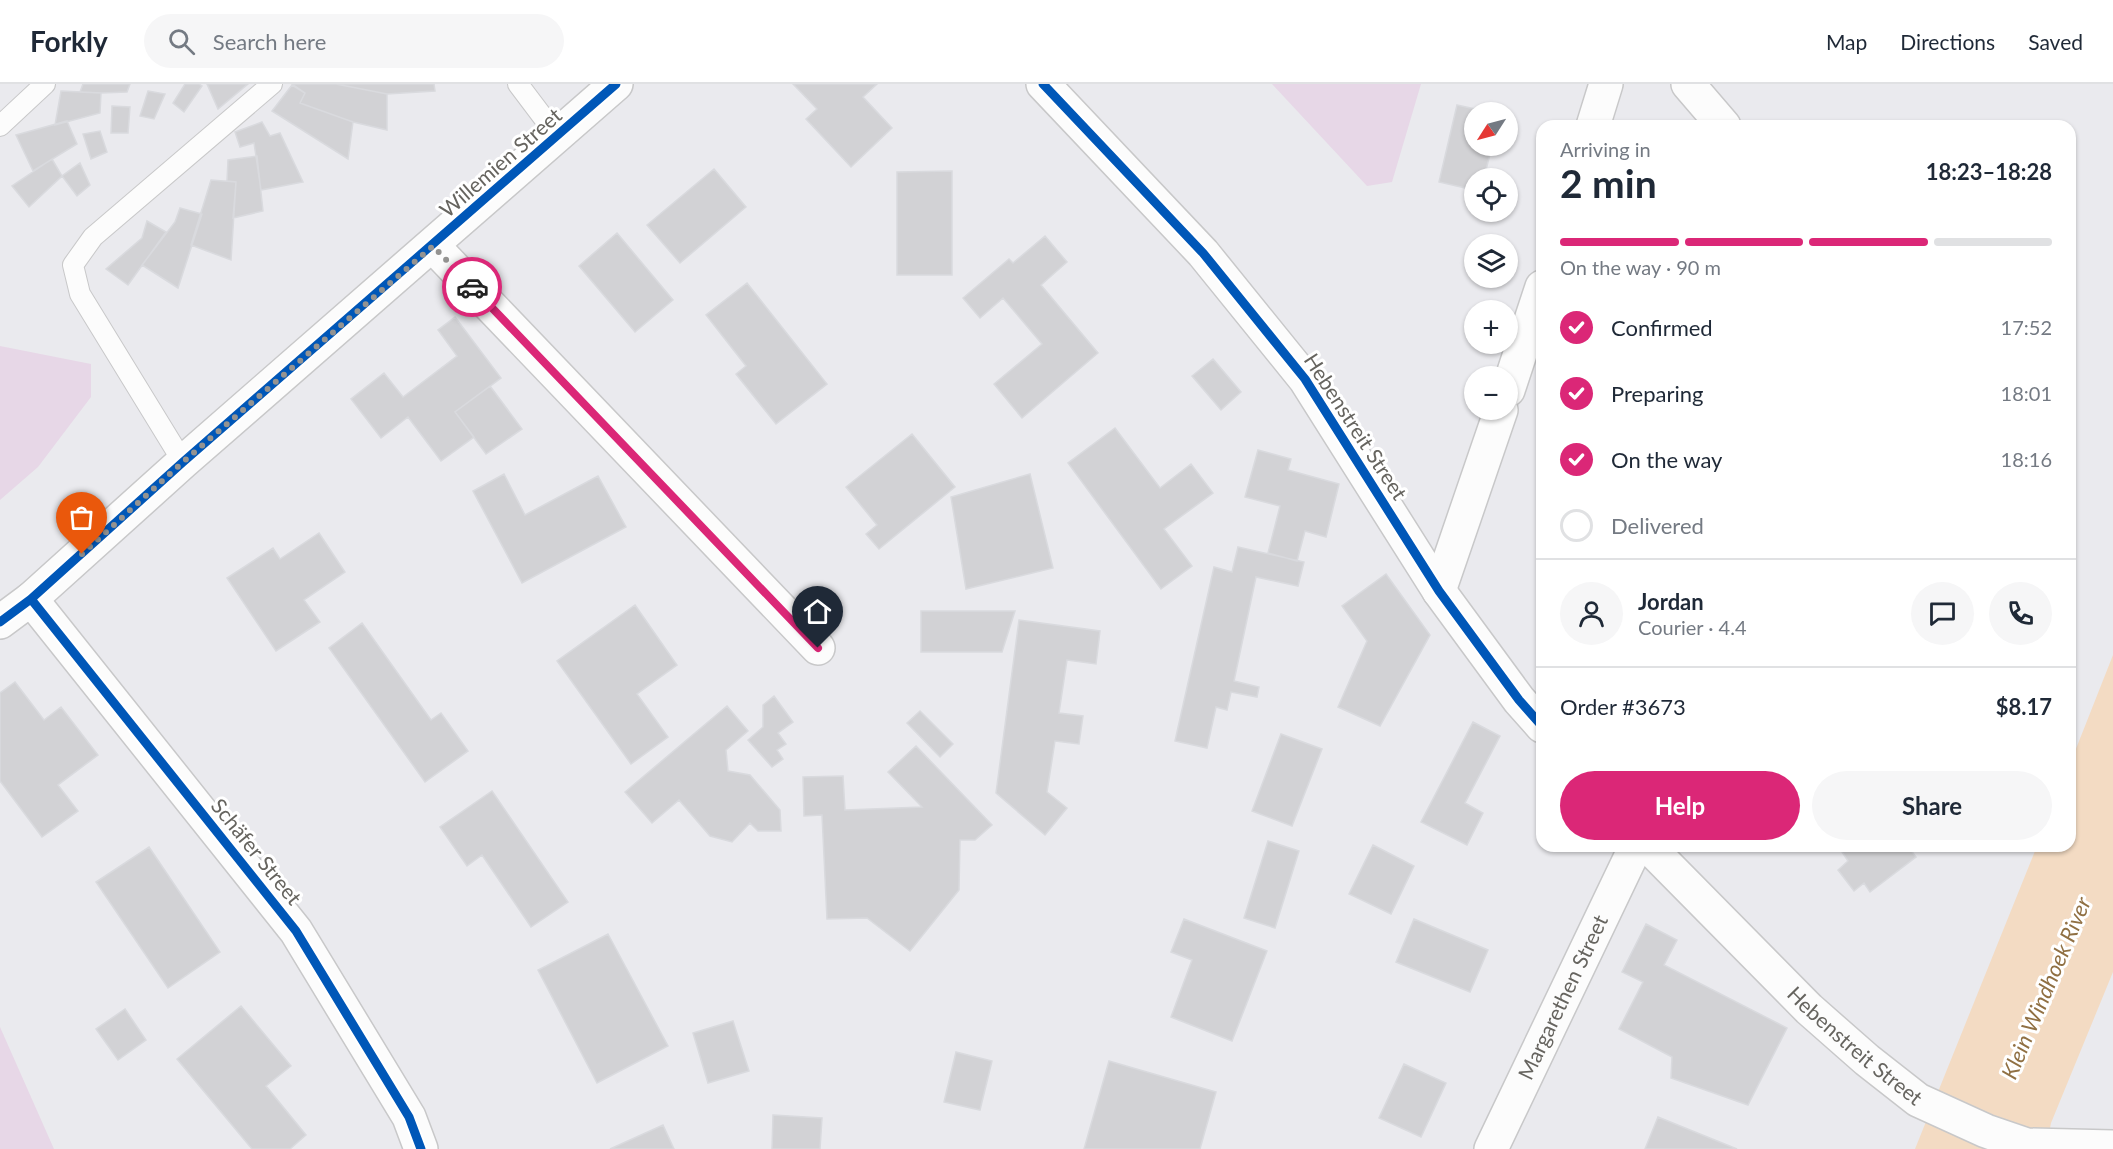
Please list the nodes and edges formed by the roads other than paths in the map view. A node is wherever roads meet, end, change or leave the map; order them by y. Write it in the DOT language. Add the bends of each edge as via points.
graph roads {
  1 [pos="45,84"];
  2 [pos="272,84"];
  3 [pos="518,84"];
  4 [pos="616,84"];
  5 [pos="1043,84"];
  6 [pos="1606,84"];
  7 [pos="1688,84"];
  8 [pos="1595,120"];
  9 [pos="1719,120"];
  10 [pos="0,126"];
  11 [pos="558,137"];
  12 [pos="433,246"];
  13 [pos="1536,312"];
  14 [pos="1517,366"];
  15 [pos="1498,420"];
  16 [pos="183,462"];
  17 [pos="1439,591"];
  18 [pos="31,599"];
  19 [pos="0,622"];
  20 [pos="818,648"];
  21 [pos="1536,719"];
  22 [pos="1633,852"];
  23 [pos="1654,852"];
  24 [pos="2113,1147"];
  25 [pos="421,1149"];
  26 [pos="1491,1149"];
  1 -- 10 [label="lane"];
  2 -- 16 [label="lane" via="93,237 73,265 80,294"];
  3 -- 11 [label="lane"];
  4 -- 11 [label="street, Willemien Street"];
  5 -- 17 [label="street, Hebenstreit Street" via="1203,252 1305,380"];
  6 -- 8 [label="street"];
  7 -- 9 [label="street"];
  11 -- 12 [label="street, Willemien Street"];
  12 -- 16 [label="street, Willemien Street"];
  12 -- 20 [label="street"];
  13 -- 14 [label="street"];
  15 -- 17 [label="street"];
  16 -- 18 [label="street, Willemien Street"];
  17 -- 21 [label="street, Hebenstreit Street"];
  18 -- 19 [label="street, Willemien Street"];
  18 -- 25 [label="street, Schäfer Street" via="296,932 409,1117"];
  22 -- 26 [label="street, Margarethen Street"];
  23 -- 24 [label="street, Hebenstreit Street" via="1809,1009 1918,1100 2027,1145"];
}
